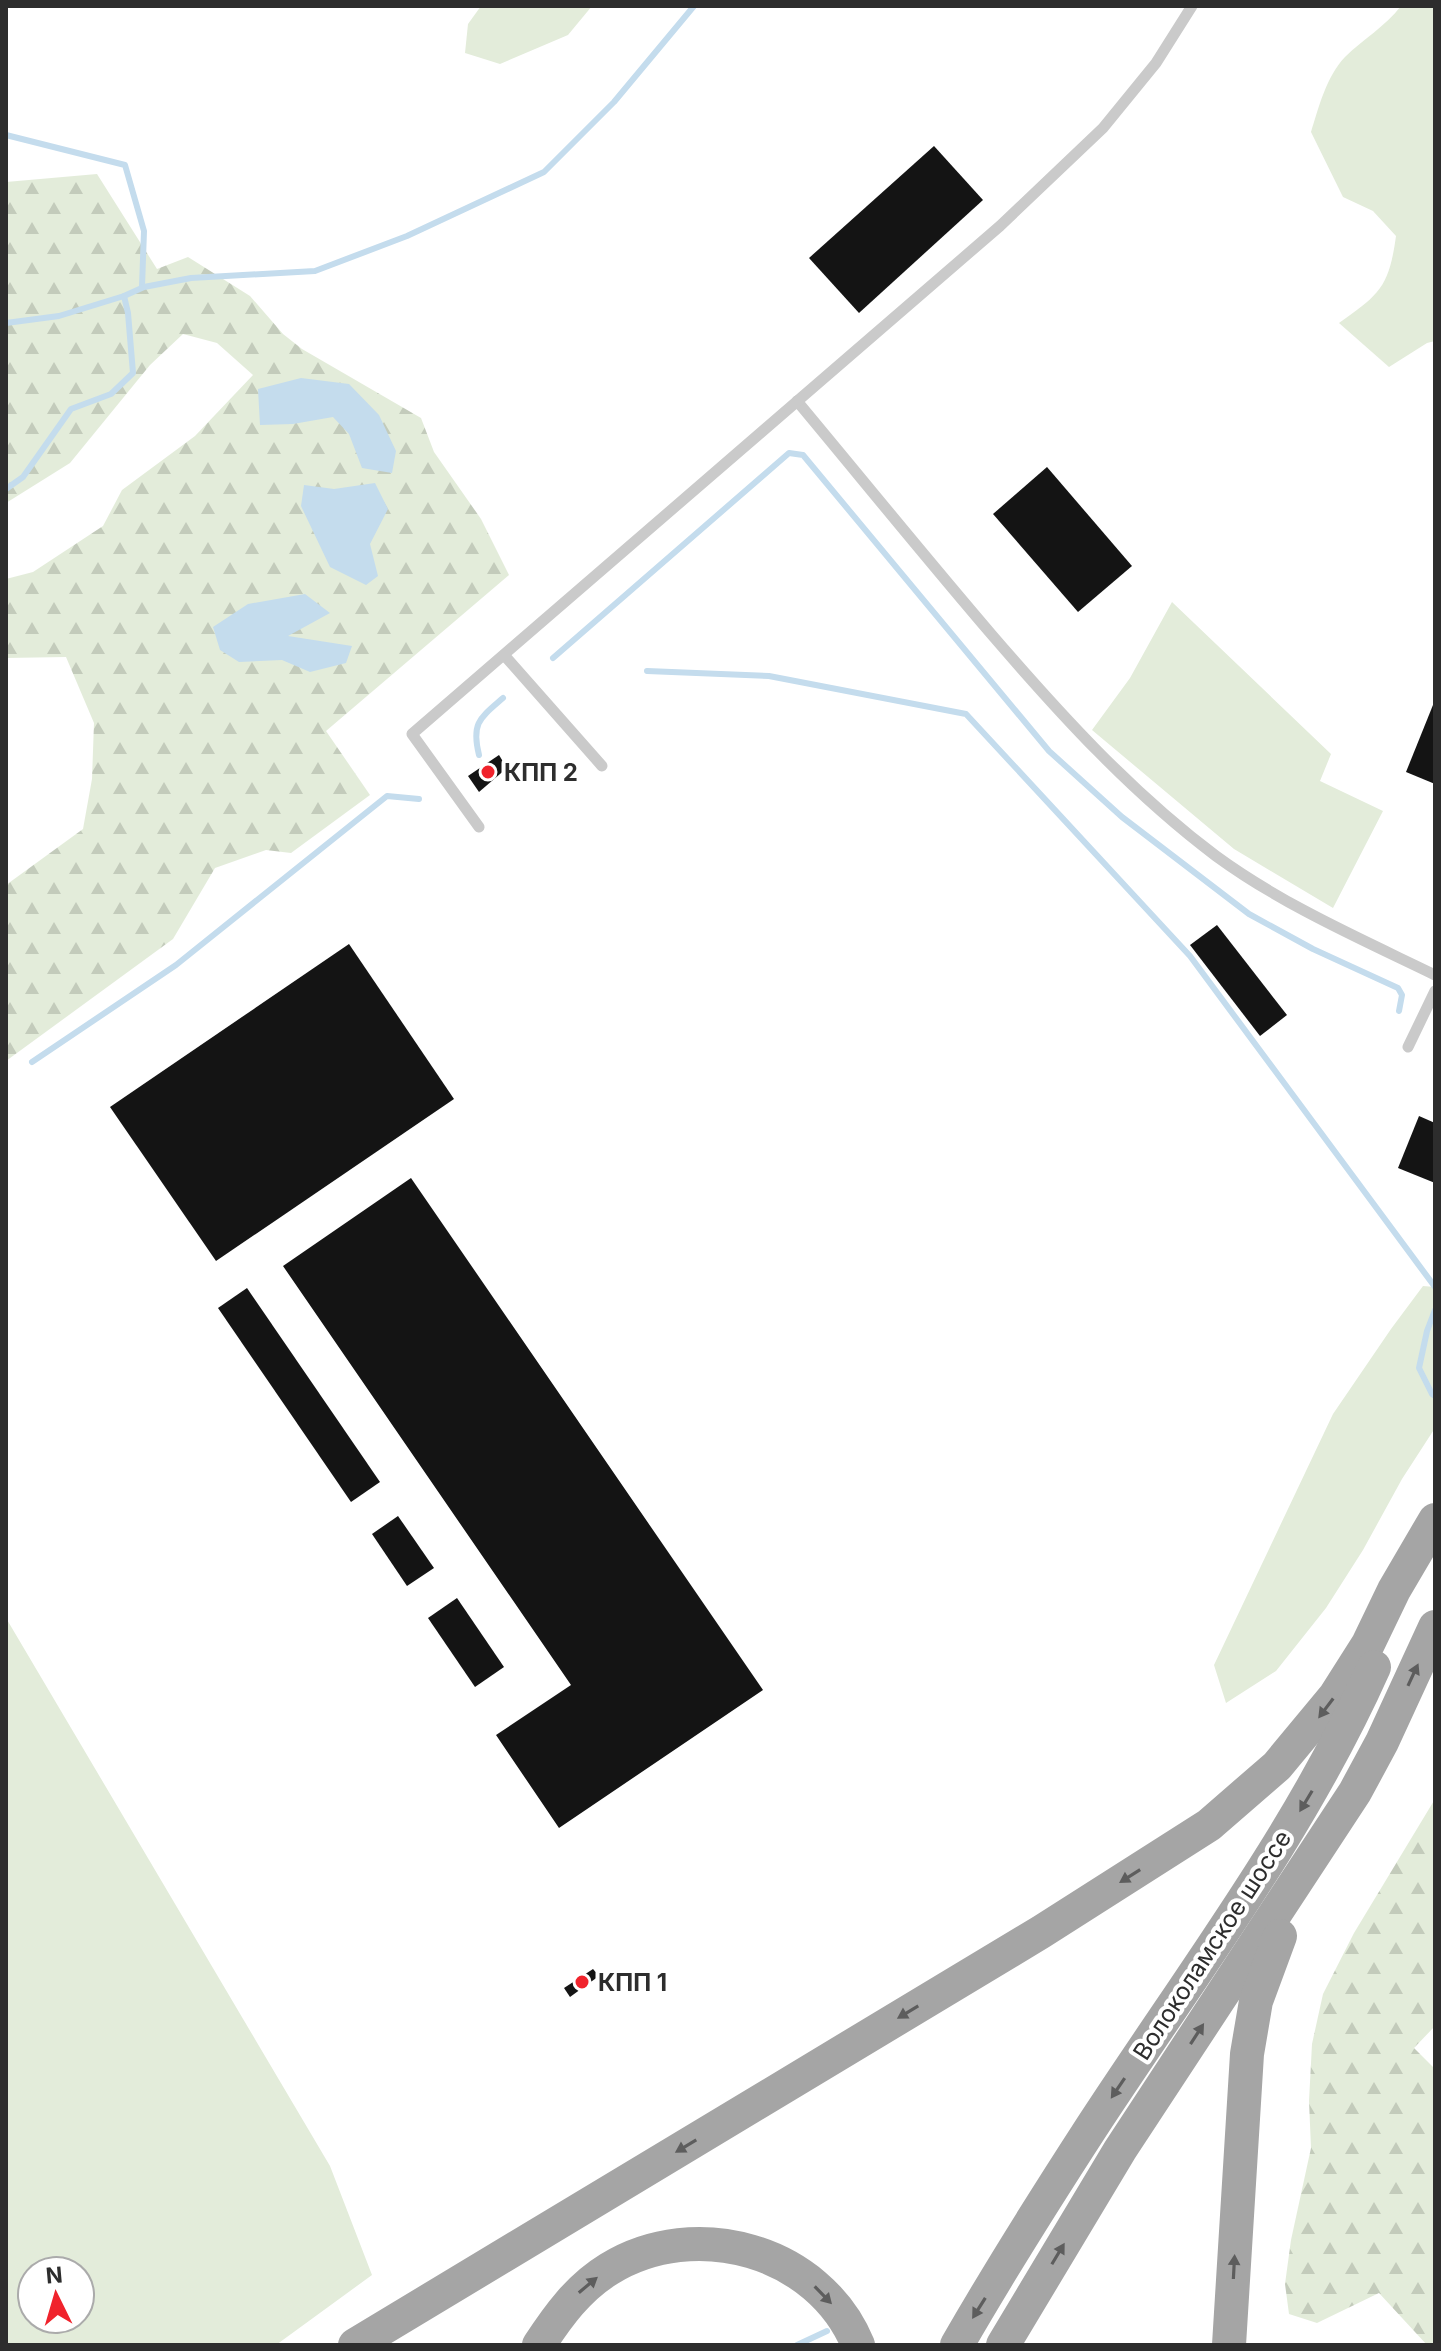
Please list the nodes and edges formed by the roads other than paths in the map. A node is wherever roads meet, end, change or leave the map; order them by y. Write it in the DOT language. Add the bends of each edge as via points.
graph roads {
  1 [pos="1192,6"];
  2 [pos="797,401"];
  3 [pos="504,655"];
  4 [pos="602,766"];
  5 [pos="479,827"];
  6 [pos="1435,975"];
  7 [pos="1435,991"];
  8 [pos="1408,1047"];
  9 [pos="1435,1520"];
  10 [pos="1435,1528"];
  11 [pos="1435,1627"];
  12 [pos="1391,1724"];
  13 [pos="355,2345"];
  14 [pos="539,2345"];
  15 [pos="858,2345"];
  16 [pos="957,2345"];
  17 [pos="1003,2345"];
  18 [pos="1229,2345"];
  1 -- 2 [label="lane" via="1156,63 1103,128 1000,226"];
  2 -- 3 [label="lane"];
  2 -- 6 [label="lane" via="1037,689 1140,793 1263,887"];
  3 -- 4 [label="lane"];
  3 -- 5 [label="lane" via="412,734"];
  7 -- 8 [label="lane"];
  9 -- 13 [label="main road, one-way" via="1335,1696 1277,1766 1209,1825 1041,1932"];
  10 -- 16 [label="main road, Волоколамское шоссе, one-way" via="1320,1778 1256,1884 1090,2129"];
  12 -- 11 [label="main road, one-way"];
  17 -- 12 [label="main road, Волоколамское шоссе, one-way" via="1120,2150 1347,1804"];
  18 -- 12 [label="main road, one-way" via="1245,2077 1256,2001 1284,1926 1355,1810"];
  14 -- 15 [label="main road, one-way" via="571,2299 608,2269 652,2249 700,2243 748,2249 792,2269 828,2299"];
}
